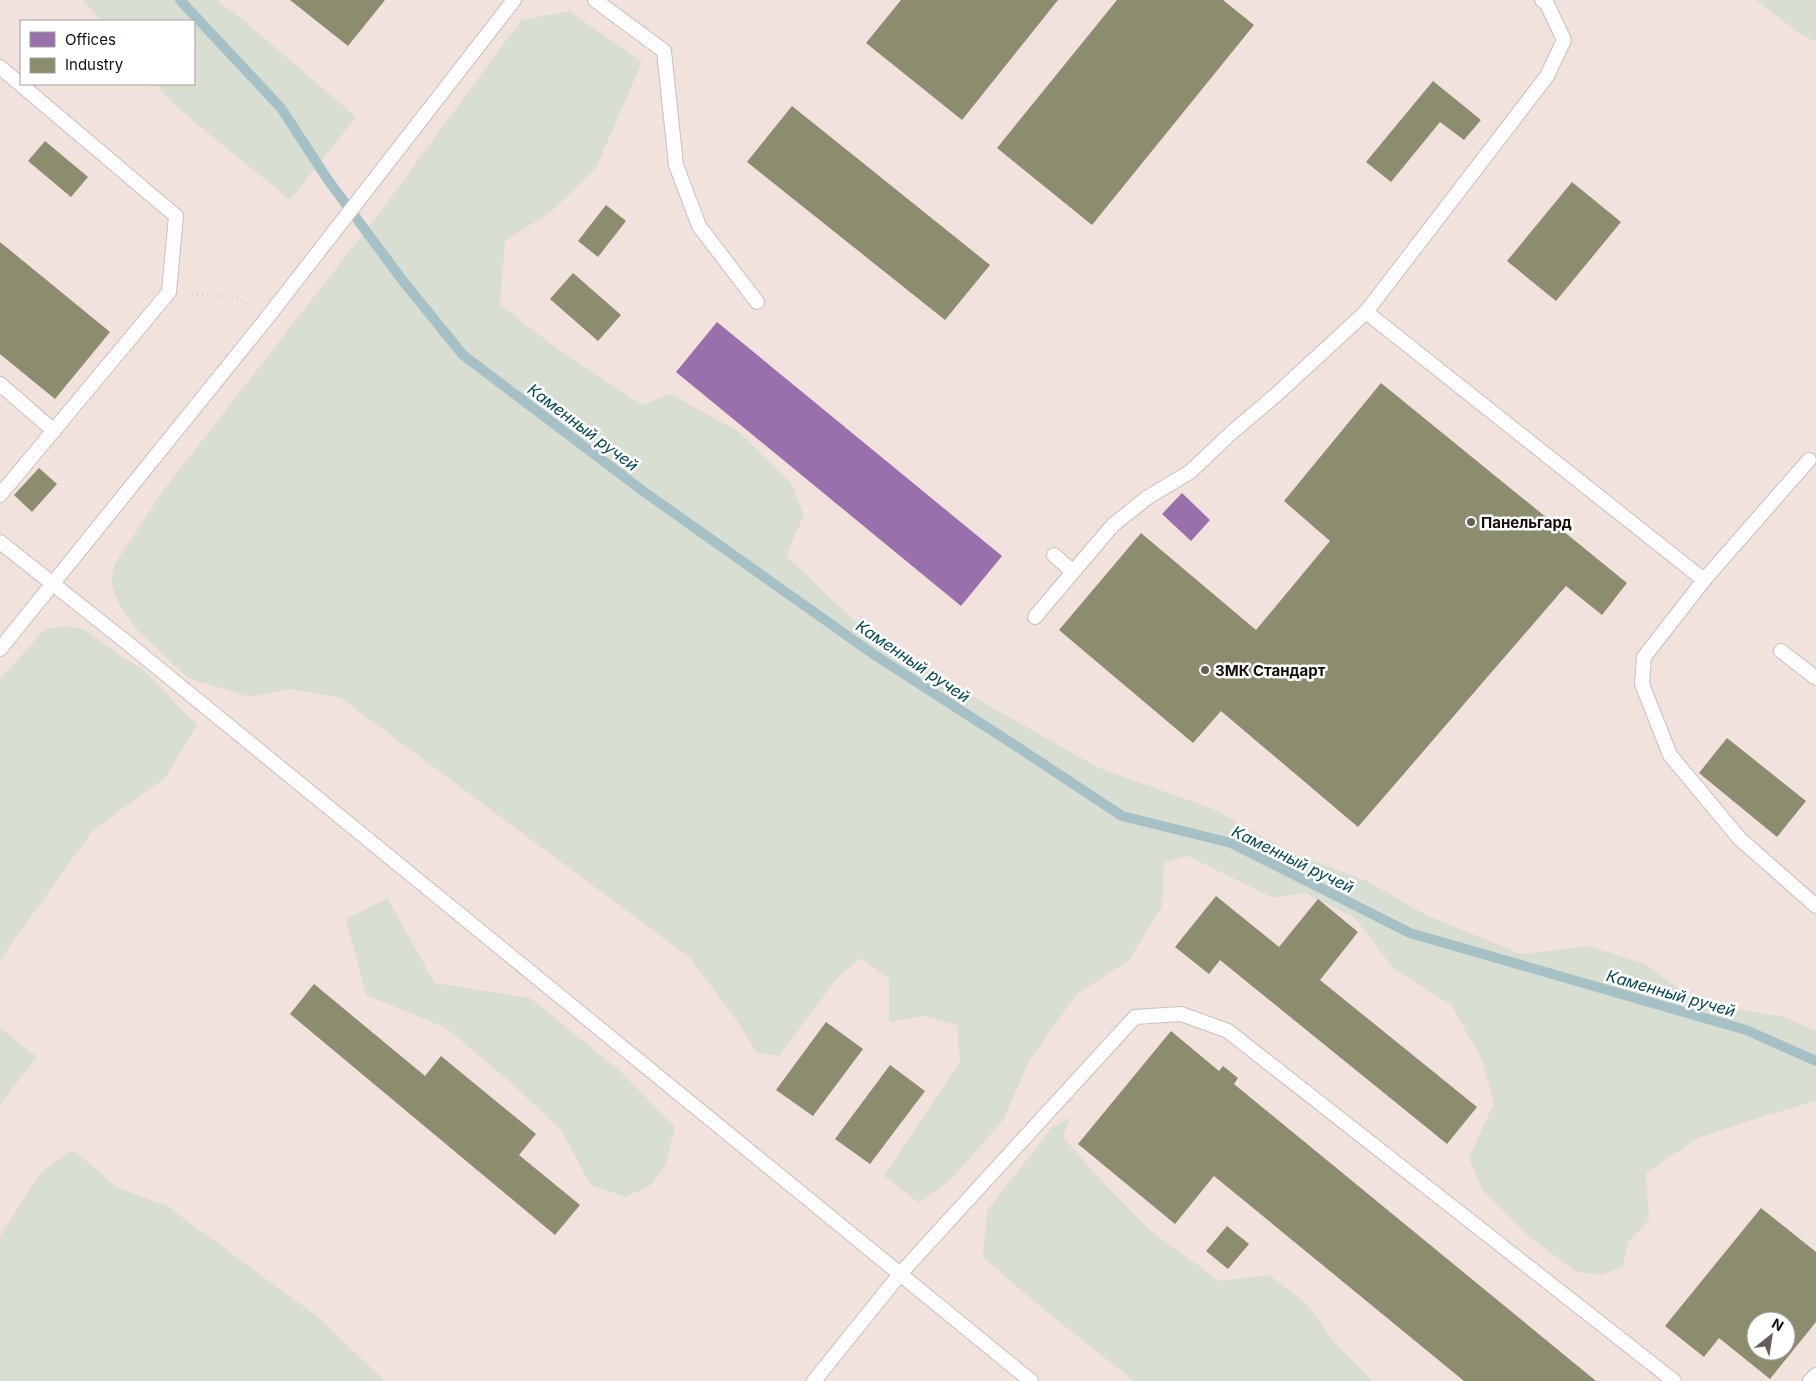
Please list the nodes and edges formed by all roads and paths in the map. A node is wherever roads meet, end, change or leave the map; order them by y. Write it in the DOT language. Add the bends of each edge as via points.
graph roads {
  1 [pos="514,0"];
  2 [pos="595,0"];
  3 [pos="1542,0"];
  4 [pos="0,67"];
  5 [pos="20,84"];
  6 [pos="21,85"];
  7 [pos="169,292"];
  8 [pos="757,302"];
  9 [pos="1366,312"];
  10 [pos="267,318"];
  11 [pos="0,384"];
  12 [pos="54,432"];
  13 [pos="1809,460"];
  14 [pos="0,495"];
  15 [pos="0,542"];
  16 [pos="1054,555"];
  17 [pos="1073,572"];
  18 [pos="1704,580"];
  19 [pos="53,583"];
  20 [pos="1035,617"];
  21 [pos="0,649"];
  22 [pos="1781,651"];
  23 [pos="1816,678"];
  24 [pos="1816,906"];
  25 [pos="900,1274"];
  26 [pos="1816,1375"];
  27 [pos="814,1381"];
  28 [pos="1031,1381"];
  29 [pos="1674,1381"];
  30 [pos="1810,1381"];
  1 -- 10 [label="lane"];
  2 -- 8 [label="lane" via="664,51 676,164 699,226"];
  3 -- 9 [label="lane" via="1564,40 1547,76"];
  4 -- 5 [label="lane"];
  6 -- 7 [label="lane" via="176,216"];
  7 -- 10 [label="path" via="235,296"];
  7 -- 12 [label="lane"];
  9 -- 17 [label="lane" via="1190,472 1148,497 1113,525"];
  9 -- 18 [label="lane"];
  10 -- 19 [label="lane"];
  11 -- 12 [label="lane"];
  12 -- 14 [label="lane"];
  13 -- 18 [label="lane"];
  15 -- 19 [label="lane"];
  16 -- 17 [label="lane"];
  17 -- 20 [label="lane"];
  18 -- 24 [label="lane" via="1644,656 1642,684 1670,755 1740,839"];
  19 -- 21 [label="lane"];
  19 -- 25 [label="lane"];
  22 -- 23 [label="lane"];
  25 -- 27 [label="lane"];
  25 -- 28 [label="lane"];
  25 -- 29 [label="lane" via="1134,1017 1181,1014 1228,1031"];
  26 -- 30 [label="lane"];
}
